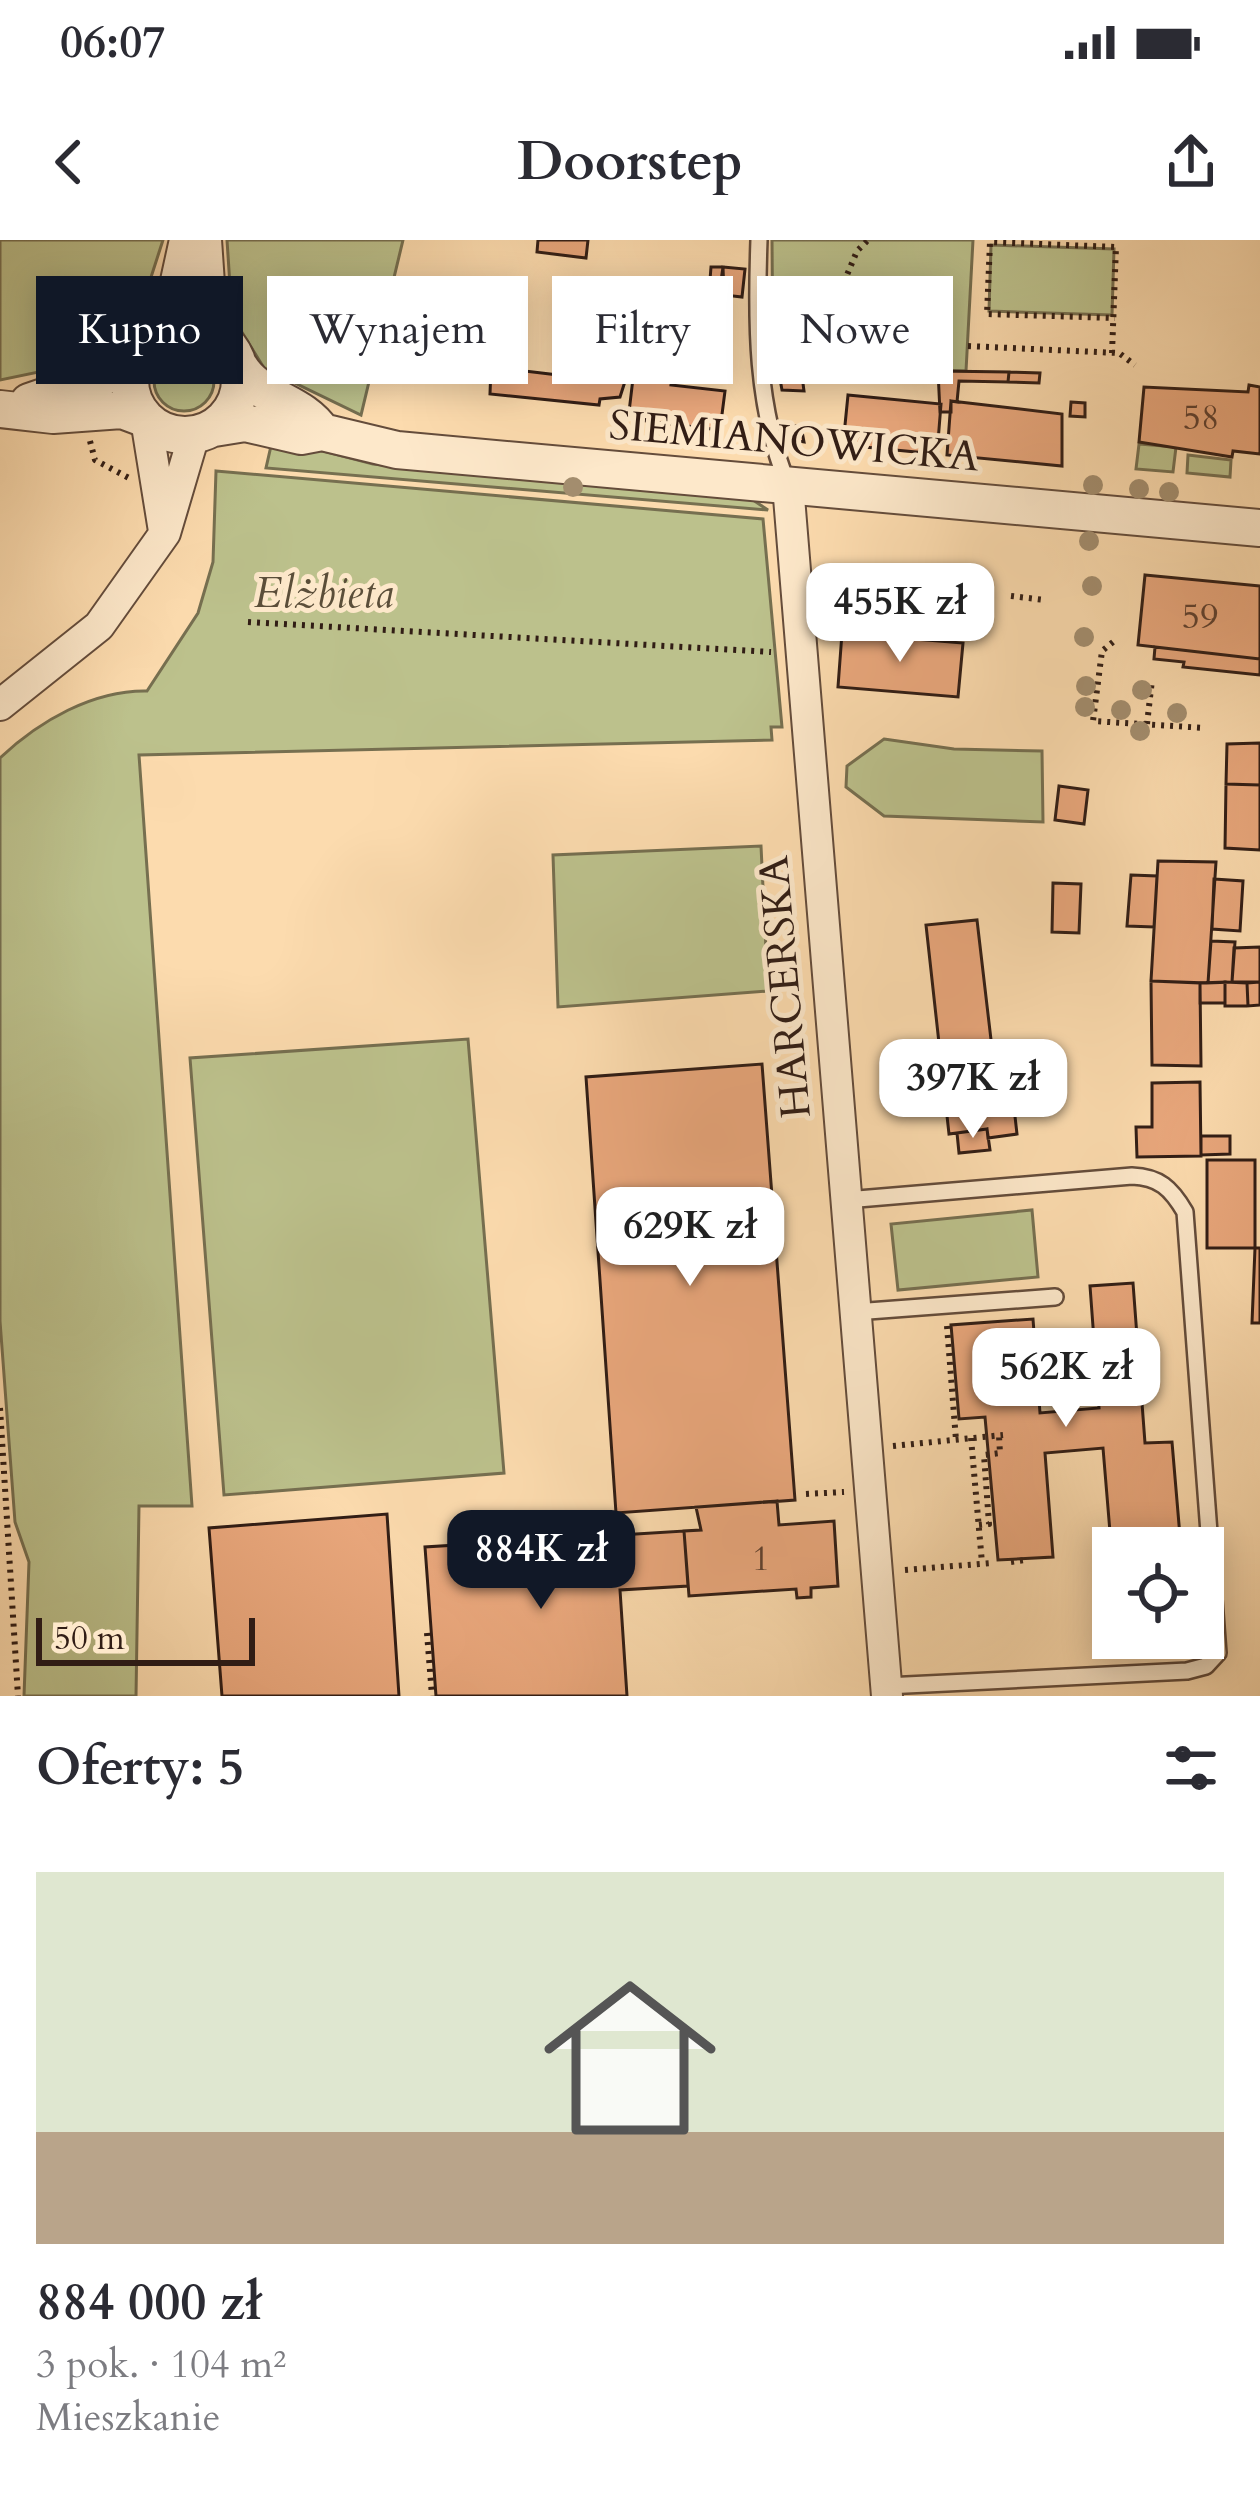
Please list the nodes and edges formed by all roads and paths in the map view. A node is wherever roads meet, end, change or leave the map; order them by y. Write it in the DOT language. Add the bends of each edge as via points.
graph roads {
  1 [pos="188,240"];
  2 [pos="203,240"];
  3 [pos="759,240"];
  4 [pos="868,240"];
  5 [pos="180,276"];
  6 [pos="205,276"];
  7 [pos="847,276"];
  8 [pos="1115,318"];
  9 [pos="968,346"];
  10 [pos="1112,353"];
  11 [pos="1136,364"];
  12 [pos="243,372"];
  13 [pos="81,384"];
  14 [pos="132,384"];
  15 [pos="236,384"];
  16 [pos="8,409"];
  17 [pos="146,419"];
  18 [pos="204,431"];
  19 [pos="322,432"];
  20 [pos="95,460"];
  21 [pos="143,481"];
  22 [pos="788,485"];
  23 [pos="1260,528"];
  24 [pos="164,533"];
  25 [pos="1011,596"];
  26 [pos="1046,601"];
  27 [pos="248,622"];
  28 [pos="1113,642"];
  29 [pos="775,652"];
  30 [pos="1152,680"];
  31 [pos="0,705"];
  32 [pos="1147,724"];
  33 [pos="1205,728"];
  34 [pos="846,1200"];
  35 [pos="1055,1297"];
  36 [pos="854,1312"];
  37 [pos="946,1327"];
  38 [pos="0,1408"];
  39 [pos="971,1438"];
  40 [pos="956,1440"];
  41 [pos="884,1446"];
  42 [pos="840,1492"];
  43 [pos="806,1494"];
  44 [pos="979,1525"];
  45 [pos="1025,1561"];
  46 [pos="1011,1562"];
  47 [pos="905,1570"];
  48 [pos="427,1633"];
  49 [pos="886,1691"];
  50 [pos="18,1696"];
  51 [pos="432,1696"];
  1 -- 5 [label="street"];
  2 -- 6 [label="street"];
  3 -- 22 [label="lane" via="759,360"];
  4 -- 7 [label="path"];
  8 -- 8 [label="path" via="1116,247 990,242 987,314"];
  8 -- 10 [label="path"];
  9 -- 10 [label="path"];
  10 -- 11 [label="path"];
  12 -- 19 [label="street, SIEMIANOWICKA" via="255,390 313,418"];
  13 -- 16 [label="street"];
  14 -- 17 [label="street"];
  15 -- 18 [label="street" via="238,396"];
  16 -- 17 [label="street" via="122,410"];
  17 -- 18 [label="street" via="173,434"];
  17 -- 24 [label="street"];
  18 -- 19 [label="street, SIEMIANOWICKA" via="245,423 301,436"];
  18 -- 24 [label="street"];
  19 -- 22 [label="street, SIEMIANOWICKA" via="397,450"];
  20 -- 21 [label="path"];
  22 -- 23 [label="street, SIEMIANOWICKA"];
  22 -- 34 [label="street, HARCERSKA"];
  24 -- 31 [label="street" via="99,626"];
  25 -- 26 [label="path"];
  27 -- 29 [label="path"];
  28 -- 32 [label="path" via="1102,651 1093,722"];
  30 -- 32 [label="path"];
  32 -- 33 [label="path"];
  34 -- 36 [label="street, HARCERSKA"];
  34 -- 49 [label="lane" via="1132,1176 1154,1177 1185,1212 1217,1653 1187,1671"];
  35 -- 36 [label="lane"];
  36 -- 49 [label="street, HARCERSKA"];
  37 -- 40 [label="path"];
  38 -- 50 [label="path"];
  39 -- 40 [label="path"];
  39 -- 44 [label="path"];
  39 -- 44 [label="path" via="1001,1436 1000,1453 984,1454 989,1524"];
  40 -- 41 [label="path"];
  42 -- 43 [label="path"];
  44 -- 47 [label="path" via="987,1563"];
  45 -- 46 [label="path"];
  48 -- 51 [label="path"];
}
